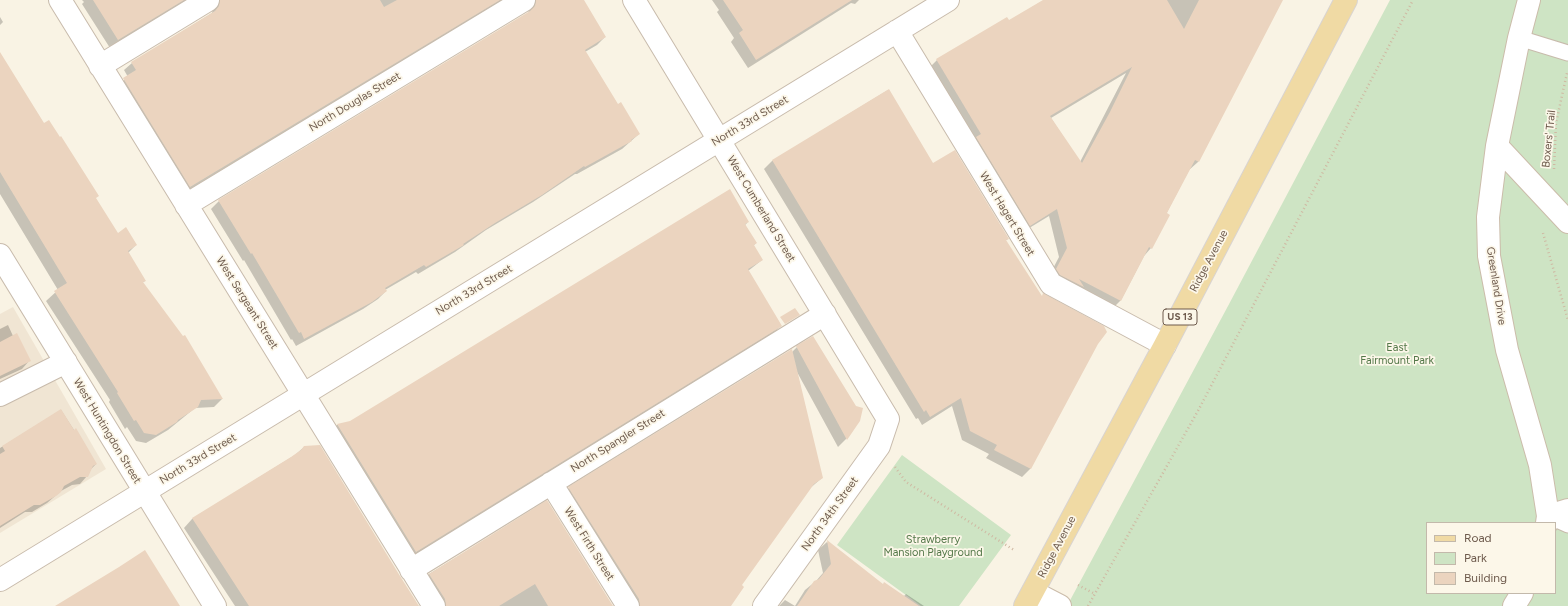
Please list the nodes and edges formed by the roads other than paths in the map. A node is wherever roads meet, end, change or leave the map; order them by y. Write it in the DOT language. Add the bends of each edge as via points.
graph roads {
  1 [pos="60,0"];
  2 [pos="208,0"];
  3 [pos="524,0"];
  4 [pos="634,0"];
  5 [pos="948,0"];
  6 [pos="1346,0"];
  7 [pos="1529,0"];
  8 [pos="897,31"];
  9 [pos="1519,38"];
  10 [pos="1568,53"];
  11 [pos="100,66"];
  12 [pos="719,140"];
  13 [pos="1497,146"];
  14 [pos="186,205"];
  15 [pos="1568,222"];
  16 [pos="0,255"];
  17 [pos="825,314"];
  18 [pos="1165,345"];
  19 [pos="66,362"];
  20 [pos="0,395"];
  21 [pos="303,395"];
  22 [pos="888,419"];
  23 [pos="551,482"];
  24 [pos="145,492"];
  25 [pos="1554,516"];
  26 [pos="1568,525"];
  27 [pos="411,570"];
  28 [pos="0,580"];
  29 [pos="1521,594"];
  30 [pos="1029,599"];
  31 [pos="215,606"];
  32 [pos="434,606"];
  33 [pos="628,606"];
  34 [pos="764,606"];
  35 [pos="1060,606"];
  36 [pos="1514,606"];
  1 -- 11 [label="street, West Sergeant Street"];
  2 -- 11 [label="street"];
  3 -- 14 [label="street, North Douglas Street"];
  4 -- 12 [label="street, West Cumberland Street"];
  5 -- 8 [label="street, North 33rd Street"];
  6 -- 18 [label="main road, Ridge Avenue / US 13"];
  7 -- 9 [label="street, Greenland Drive"];
  8 -- 12 [label="street, North 33rd Street"];
  8 -- 18 [label="street, West Hagert Street" via="1051,284"];
  9 -- 10 [label="lane"];
  9 -- 13 [label="street, Greenland Drive"];
  11 -- 14 [label="street, West Sergeant Street"];
  12 -- 17 [label="street, West Cumberland Street"];
  12 -- 21 [label="street, North 33rd Street"];
  13 -- 15 [label="street"];
  13 -- 25 [label="street, Greenland Drive" via="1488,217 1489,256 1507,350"];
  14 -- 21 [label="street, West Sergeant Street"];
  16 -- 19 [label="street, West Huntingdon Street"];
  17 -- 22 [label="street, West Cumberland Street"];
  17 -- 23 [label="street, North Spangler Street"];
  18 -- 30 [label="main road, Ridge Avenue / US 13"];
  19 -- 20 [label="street"];
  19 -- 24 [label="street, West Huntingdon Street"];
  21 -- 24 [label="street, North 33rd Street"];
  21 -- 27 [label="street, West Sergeant Street"];
  22 -- 34 [label="street, North 34th Street" via="879,446"];
  23 -- 27 [label="street, North Spangler Street"];
  23 -- 33 [label="street, West Firth Street"];
  24 -- 28 [label="street, North 33rd Street"];
  24 -- 31 [label="street, West Huntingdon Street"];
  25 -- 26 [label="lane"];
  27 -- 32 [label="street, West Sergeant Street"];
  29 -- 36 [label="street"];
  30 -- 35 [label="street"];
}
